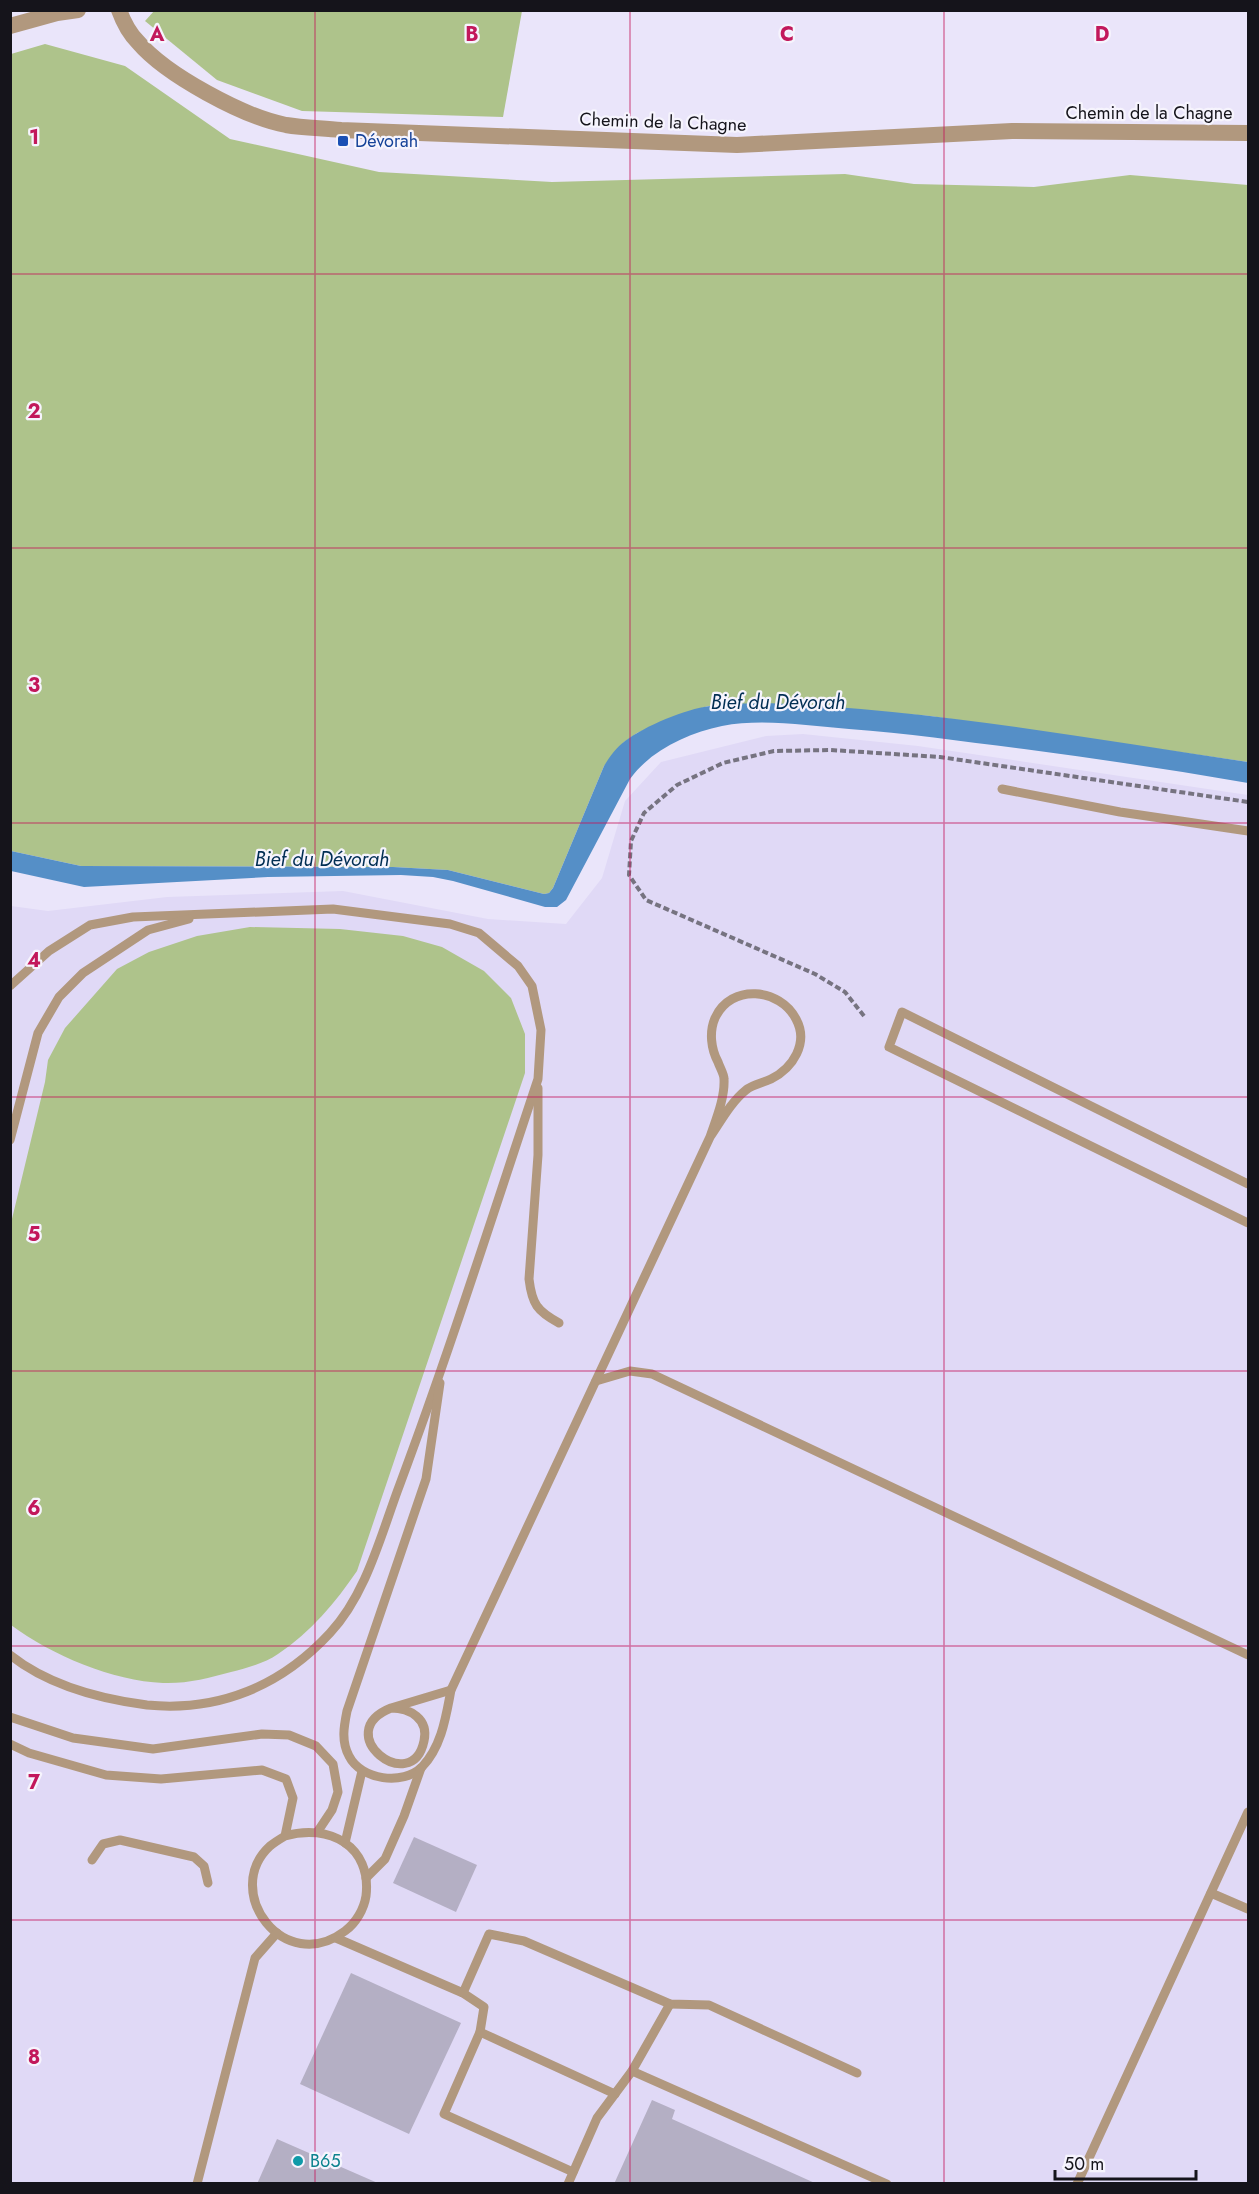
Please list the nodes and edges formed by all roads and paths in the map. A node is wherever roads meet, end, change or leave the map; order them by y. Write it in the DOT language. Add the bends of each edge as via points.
graph roads {
  1 [pos="78,10"];
  2 [pos="119,10"];
  3 [pos="10,26"];
  4 [pos="1248,133"];
  5 [pos="1002,789"];
  6 [pos="1248,802"];
  7 [pos="1248,831"];
  8 [pos="206,915"];
  9 [pos="10,986"];
  10 [pos="864,1016"];
  11 [pos="538,1079"];
  12 [pos="710,1137"];
  13 [pos="10,1140"];
  14 [pos="1248,1184"];
  15 [pos="1248,1223"];
  16 [pos="560,1323"];
  17 [pos="444,1358"];
  18 [pos="596,1381"];
  19 [pos="10,1655"];
  20 [pos="1248,1655"];
  21 [pos="451,1690"];
  22 [pos="392,1708"];
  23 [pos="10,1717"];
  24 [pos="10,1744"];
  25 [pos="421,1768"];
  26 [pos="362,1771"];
  27 [pos="1248,1812"];
  28 [pos="318,1831"];
  29 [pos="285,1836"];
  30 [pos="345,1842"];
  31 [pos="92,1860"];
  32 [pos="366,1878"];
  33 [pos="208,1883"];
  34 [pos="1211,1893"];
  35 [pos="1248,1909"];
  36 [pos="277,1934"];
  37 [pos="336,1938"];
  38 [pos="463,1993"];
  39 [pos="670,2004"];
  40 [pos="480,2032"];
  41 [pos="632,2071"];
  42 [pos="857,2073"];
  43 [pos="615,2094"];
  44 [pos="573,2172"];
  45 [pos="197,2184"];
  46 [pos="568,2184"];
  47 [pos="887,2184"];
  48 [pos="1077,2184"];
  1 -- 3 [label="street"];
  2 -- 4 [label="street, Chemin de la Chagne" via="137,42 202,91 240,110 285,125 737,145 1012,131"];
  5 -- 7 [label="lane"];
  6 -- 10 [label="path" via="940,757 831,750 774,751 723,763 677,785 644,813 631,841 629,875 646,900 815,974 845,992"];
  8 -- 9 [label="lane" via="133,917 90,925 48,951"];
  8 -- 11 [label="lane" via="333,909 450,924 479,933 518,966 532,986 541,1030"];
  8 -- 13 [label="lane" via="148,930 83,973 59,996 38,1033"];
  11 -- 16 [label="lane" via="538,1155 529,1279 531,1299 543,1314"];
  11 -- 17 [label="lane"];
  12 -- 12 [label="lane" via="725,1077 711,1038 715,1018 727,1002 742,995 774,996 788,1006 797,1020 801,1033 798,1051 787,1070 748,1088 736,1099"];
  12 -- 18 [label="lane"];
  14 -- 15 [label="lane" via="902,1012 889,1047"];
  17 -- 19 [label="lane" via="376,1548 352,1602 332,1632 274,1680 205,1704 160,1706 88,1693 24,1666"];
  17 -- 26 [label="lane" via="426,1479 347,1711 343,1735 349,1757"];
  18 -- 20 [label="lane" via="630,1371 677,1384"];
  18 -- 21 [label="lane"];
  21 -- 22 [label="lane"];
  21 -- 25 [label="lane" via="435,1749"];
  22 -- 22 [label="lane" via="375,1718 369,1741 385,1761 410,1761 423,1747 424,1726 413,1711"];
  23 -- 28 [label="lane" via="73,1738 153,1749 262,1734 289,1735 316,1746 333,1764 338,1792"];
  24 -- 29 [label="lane" via="29,1754 106,1776 161,1779 262,1770 286,1779 293,1797"];
  25 -- 26 [label="lane" via="403,1777 381,1778"];
  25 -- 32 [label="lane" via="385,1858"];
  26 -- 30 [label="lane"];
  27 -- 34 [label="lane"];
  28 -- 29 [label="lane"];
  28 -- 30 [label="lane"];
  29 -- 36 [label="lane" via="269,1847 258,1863 253,1882 255,1902 263,1920"];
  30 -- 32 [label="lane" via="362,1865"];
  31 -- 33 [label="lane" via="103,1844 120,1840 194,1857 204,1866"];
  32 -- 37 [label="lane" via="366,1898 360,1914"];
  34 -- 35 [label="lane"];
  34 -- 48 [label="lane"];
  36 -- 37 [label="lane" via="306,1944"];
  36 -- 45 [label="lane" via="255,1958"];
  37 -- 38 [label="lane"];
  38 -- 39 [label="lane" via="489,1934 524,1941"];
  38 -- 40 [label="lane" via="484,2007"];
  39 -- 41 [label="lane"];
  39 -- 42 [label="lane" via="709,2005"];
  40 -- 43 [label="lane"];
  40 -- 44 [label="lane" via="444,2114"];
  41 -- 43 [label="lane"];
  41 -- 47 [label="lane"];
  43 -- 44 [label="lane" via="597,2118"];
  44 -- 46 [label="lane"];
}
